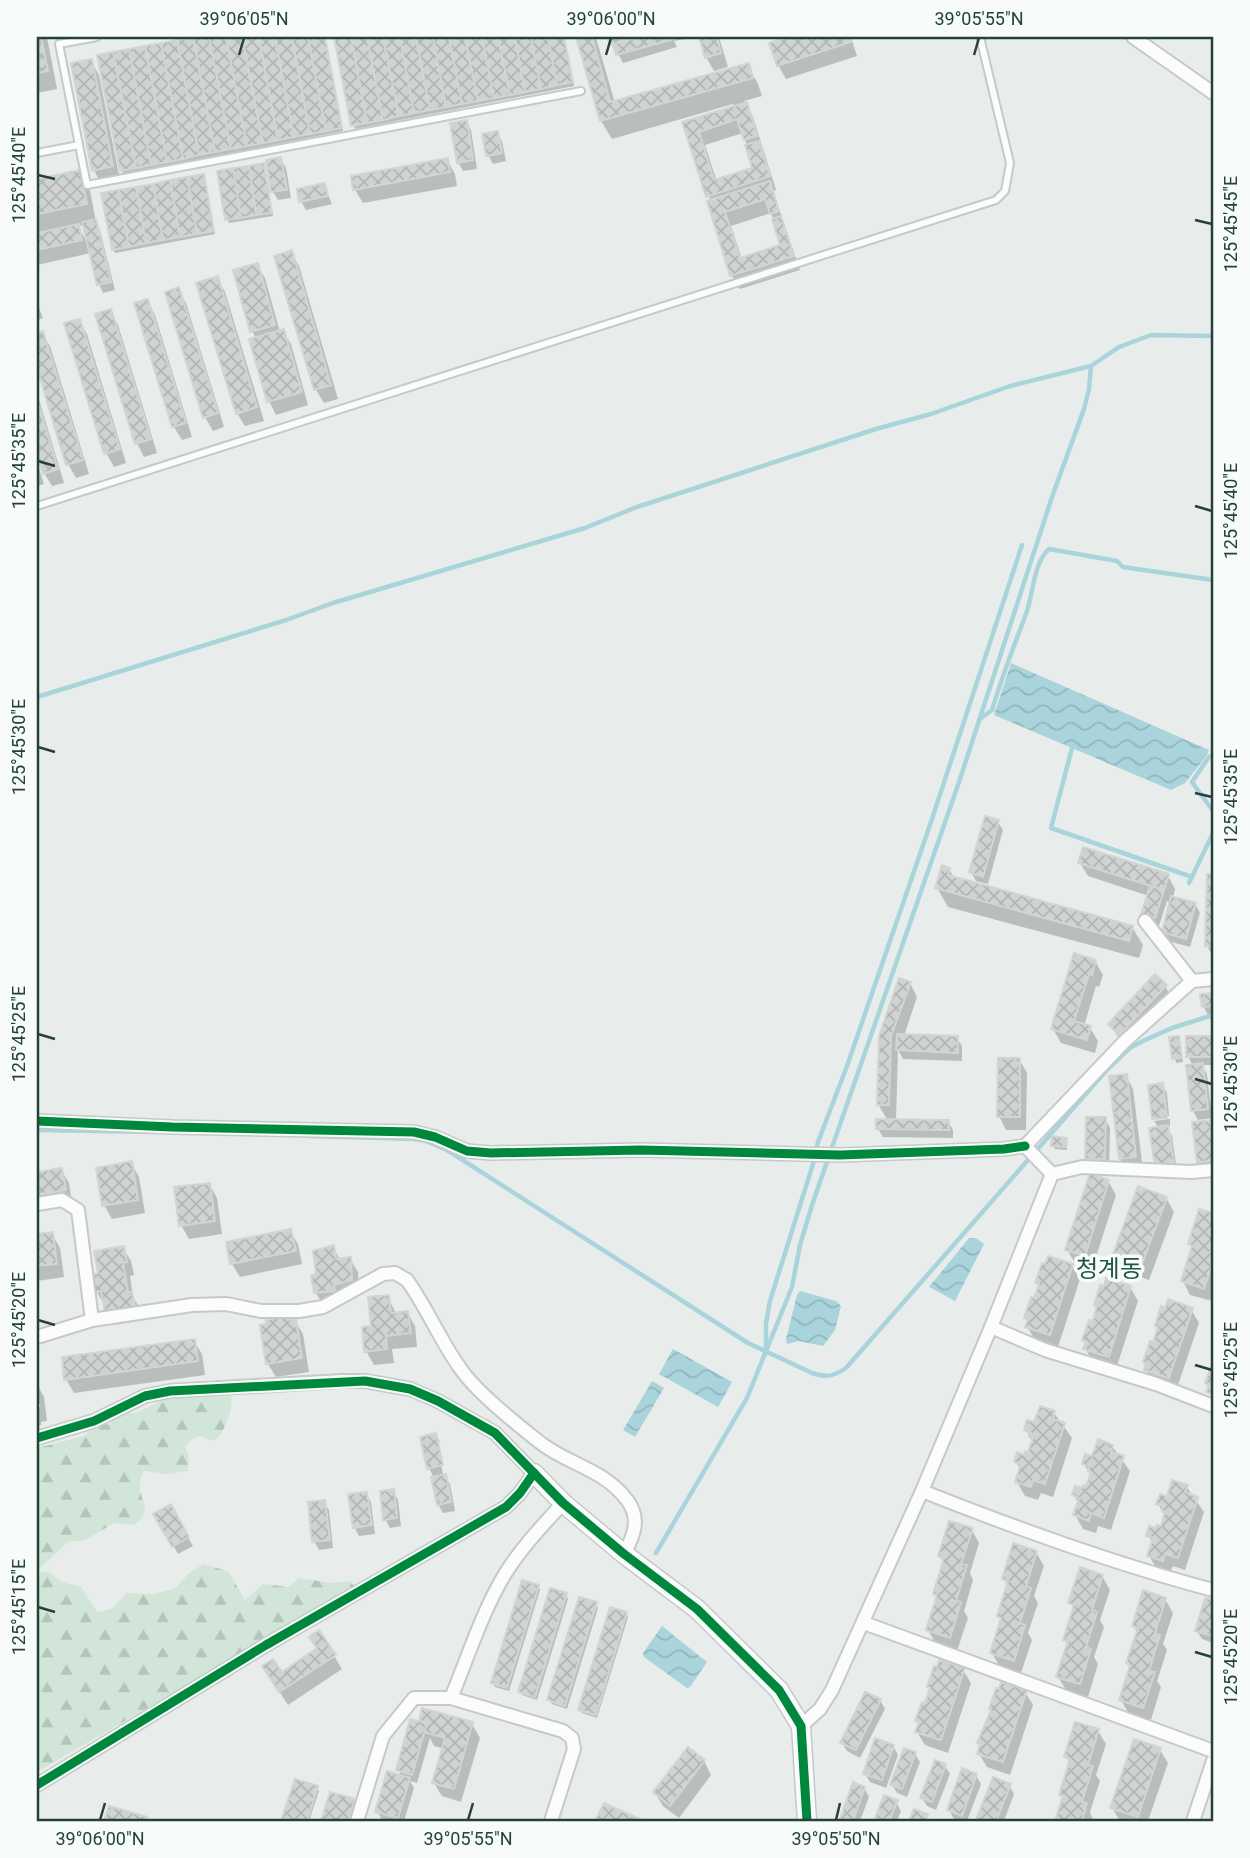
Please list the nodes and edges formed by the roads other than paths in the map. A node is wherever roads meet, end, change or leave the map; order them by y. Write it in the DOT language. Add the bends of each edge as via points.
graph roads {
  1 [pos="97,37"];
  2 [pos="980,37"];
  3 [pos="1133,37"];
  4 [pos="58,40"];
  5 [pos="581,91"];
  6 [pos="1213,93"];
  7 [pos="79,145"];
  8 [pos="37,153"];
  9 [pos="37,506"];
  10 [pos="1145,921"];
  11 [pos="1213,979"];
  12 [pos="1192,981"];
  13 [pos="37,1121"];
  14 [pos="1031,1152"];
  15 [pos="1213,1170"];
  16 [pos="1052,1174"];
  17 [pos="37,1204"];
  18 [pos="92,1320"];
  19 [pos="990,1326"];
  20 [pos="37,1338"];
  21 [pos="1213,1406"];
  22 [pos="37,1438"];
  23 [pos="534,1473"];
  24 [pos="922,1491"];
  25 [pos="563,1503"];
  26 [pos="624,1554"];
  27 [pos="1213,1590"];
  28 [pos="864,1623"];
  29 [pos="451,1698"];
  30 [pos="801,1726"];
  31 [pos="1213,1751"];
  32 [pos="1213,1761"];
  33 [pos="37,1785"];
  34 [pos="357,1821"];
  35 [pos="551,1821"];
  36 [pos="807,1821"];
  37 [pos="1193,1821"];
  1 -- 4 [label="lane"];
  2 -- 9 [label="lane" via="1010,163 1005,191 996,200"];
  3 -- 6 [label="street"];
  4 -- 7 [label="lane"];
  5 -- 7 [label="lane" via="88,185"];
  7 -- 8 [label="lane"];
  10 -- 12 [label="street"];
  11 -- 12 [label="street"];
  12 -- 14 [label="street" via="1124,1042"];
  13 -- 14 [label="street" via="414,1132 467,1151 491,1153"];
  14 -- 16 [label="street"];
  15 -- 16 [label="street" via="1082,1167"];
  16 -- 19 [label="street"];
  17 -- 18 [label="street" via="62,1200 78,1210"];
  18 -- 20 [label="street"];
  18 -- 26 [label="street" via="192,1305 299,1311 323,1307 383,1274 395,1273 407,1280 462,1370 480,1390 543,1445 601,1475 625,1497 635,1520 634,1535"];
  19 -- 21 [label="street" via="1045,1350"];
  19 -- 24 [label="street"];
  22 -- 23 [label="street" via="71,1430 145,1396 170,1391 365,1381 410,1389 438,1401 495,1433"];
  23 -- 25 [label="street"];
  23 -- 33 [label="street" via="506,1507"];
  24 -- 27 [label="street" via="1016,1528"];
  24 -- 28 [label="street"];
  25 -- 26 [label="street"];
  25 -- 29 [label="street" via="506,1574"];
  26 -- 30 [label="street" via="731,1640 779,1690"];
  28 -- 30 [label="street" via="832,1690"];
  28 -- 31 [label="street"];
  29 -- 34 [label="street" via="414,1698 383,1736"];
  29 -- 35 [label="street" via="563,1731 572,1738 574,1749"];
  30 -- 36 [label="street"];
  32 -- 37 [label="street"];
}
